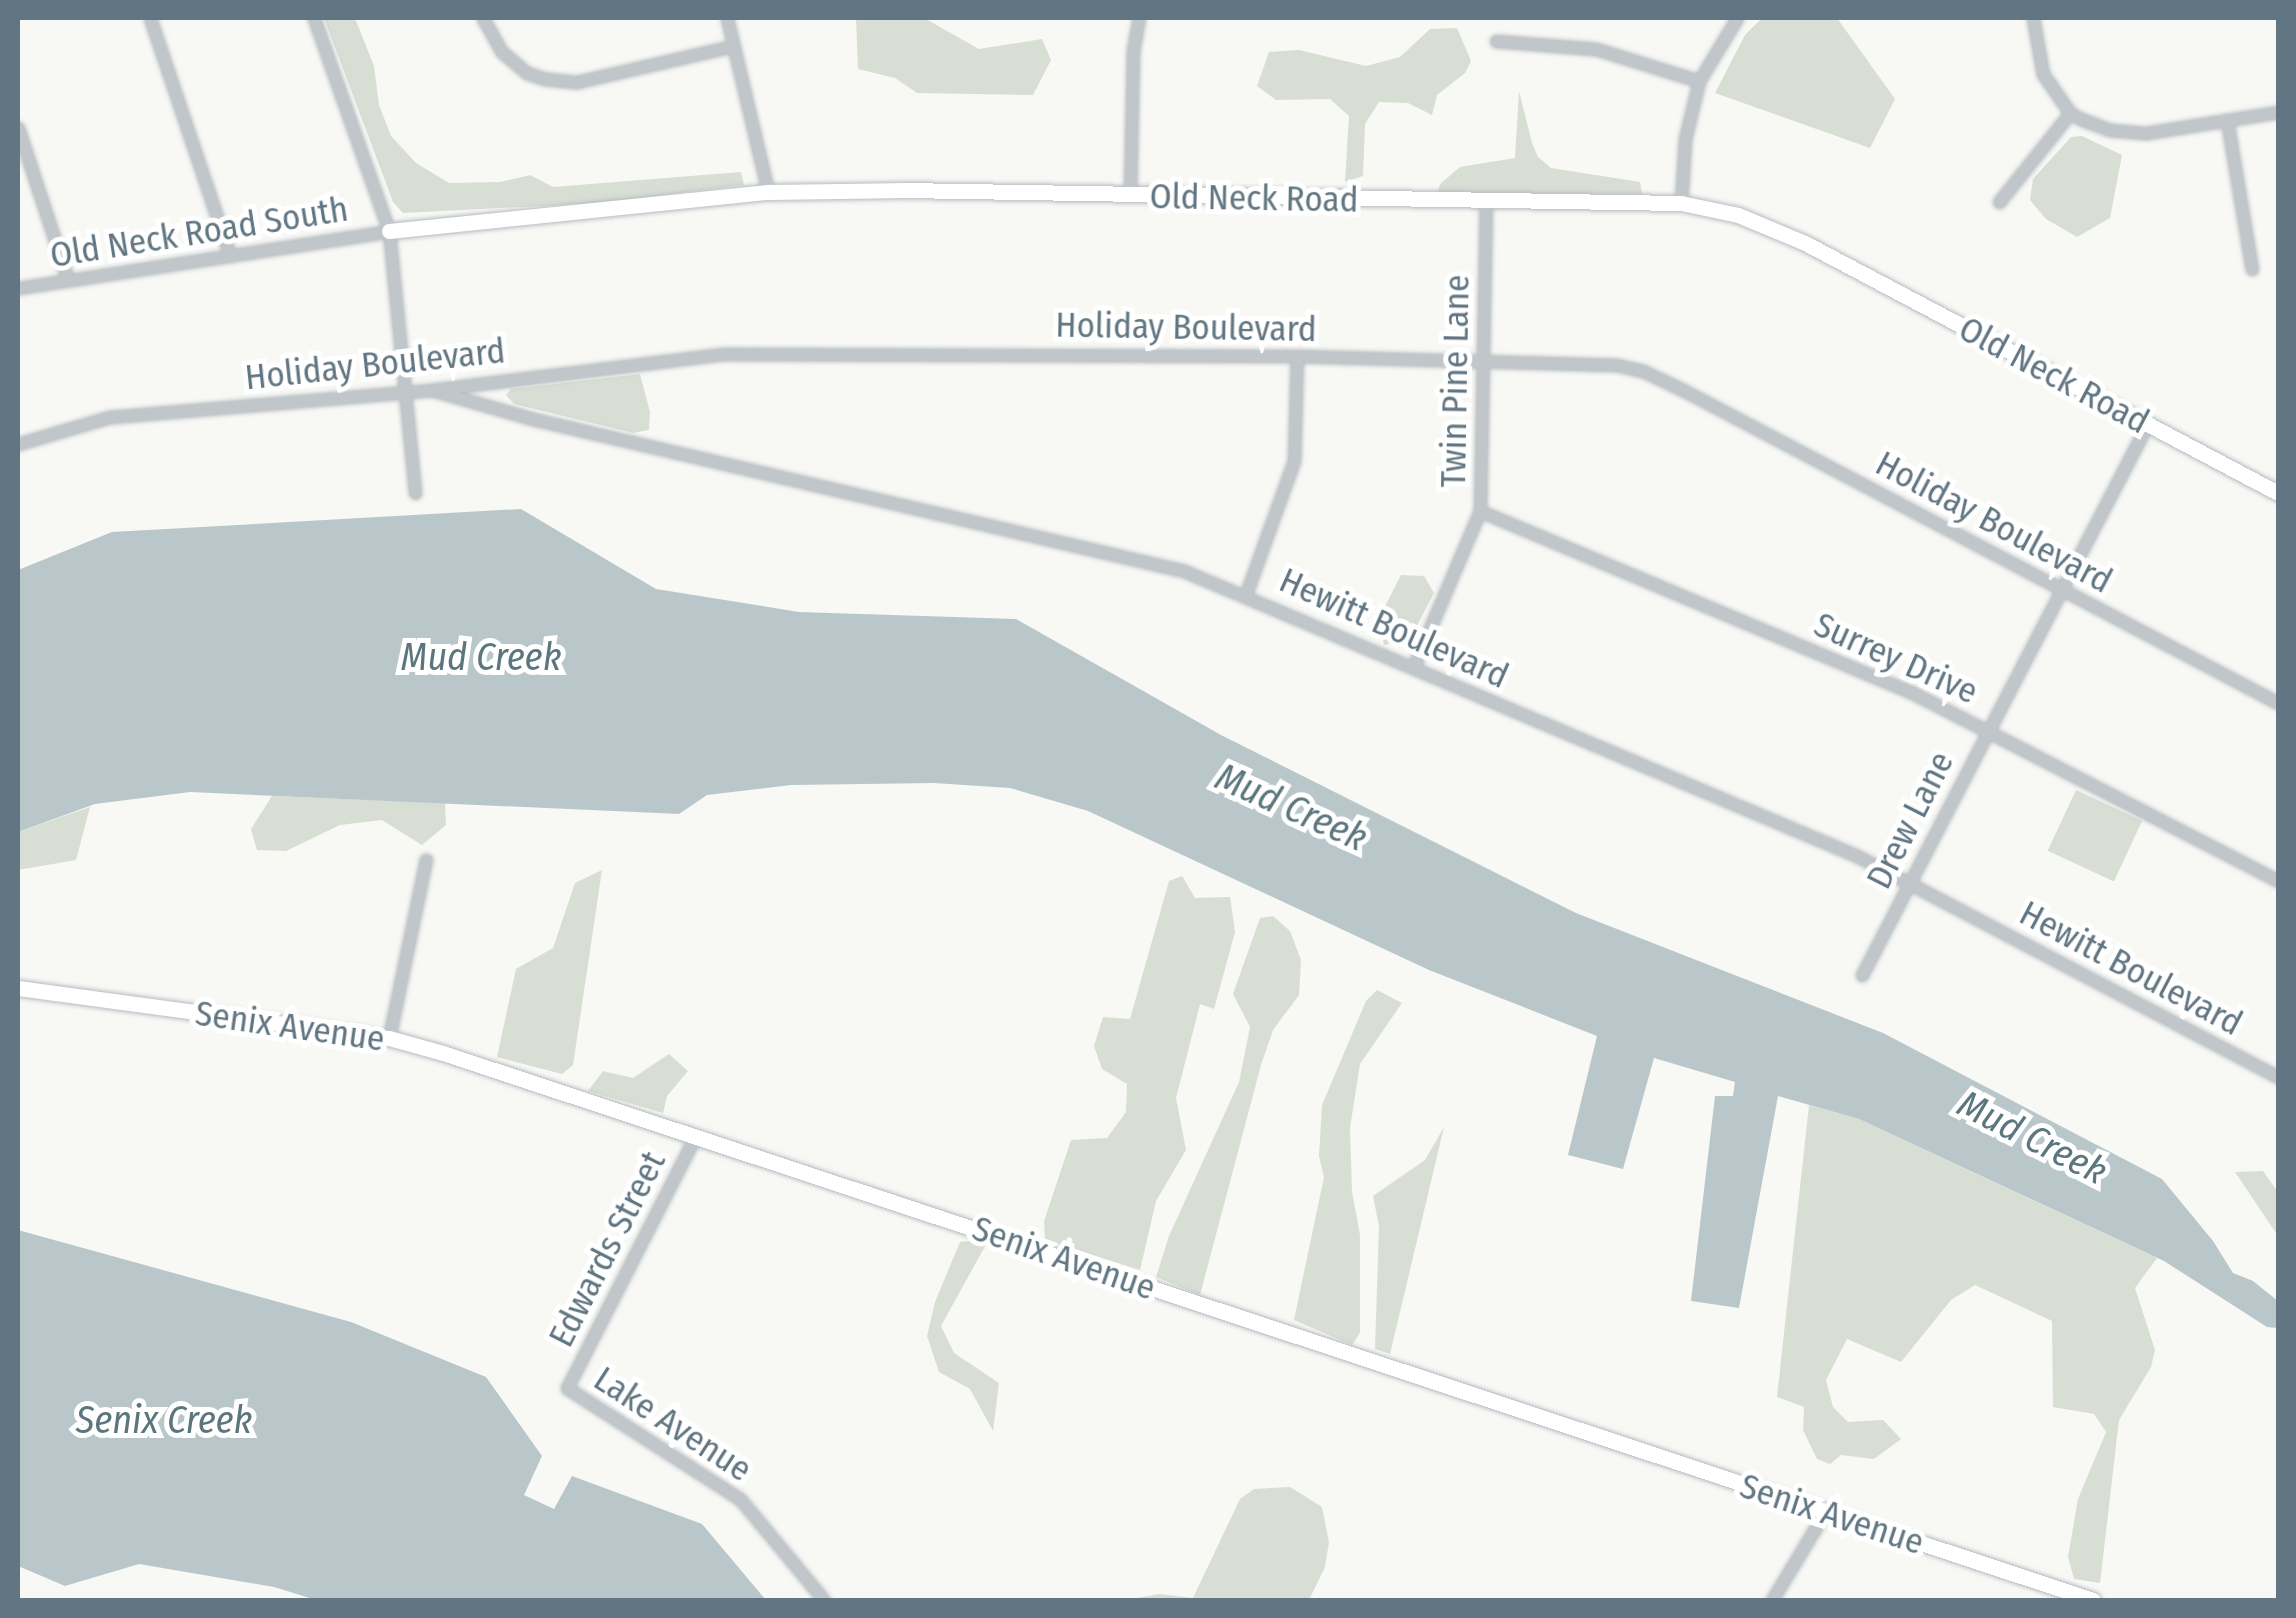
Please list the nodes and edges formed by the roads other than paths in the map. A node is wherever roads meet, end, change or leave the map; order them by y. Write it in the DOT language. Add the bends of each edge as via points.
graph roads {
  1 [pos="150,18"];
  2 [pos="314,18"];
  3 [pos="483,18"];
  4 [pos="727,18"];
  5 [pos="1139,18"];
  6 [pos="1737,18"];
  7 [pos="2034,18"];
  8 [pos="1496,41"];
  9 [pos="733,46"];
  10 [pos="1700,82"];
  11 [pos="2278,112"];
  12 [pos="2070,113"];
  13 [pos="2227,120"];
  14 [pos="18,128"];
  15 [pos="768,192"];
  16 [pos="1130,195"];
  17 [pos="1486,202"];
  18 [pos="2000,202"];
  19 [pos="1681,204"];
  20 [pos="389,231"];
  21 [pos="230,256"];
  22 [pos="2252,269"];
  23 [pos="68,280"];
  24 [pos="18,288"];
  25 [pos="1297,356"];
  26 [pos="1484,362"];
  27 [pos="407,390"];
  28 [pos="430,390"];
  29 [pos="2148,425"];
  30 [pos="18,444"];
  31 [pos="415,493"];
  32 [pos="2278,493"];
  33 [pos="1480,510"];
  34 [pos="2062,589"];
  35 [pos="1246,594"];
  36 [pos="1413,668"];
  37 [pos="2278,703"];
  38 [pos="1987,730"];
  39 [pos="426,860"];
  40 [pos="2278,881"];
  41 [pos="1907,882"];
  42 [pos="1862,975"];
  43 [pos="18,988"];
  44 [pos="389,1038"];
  45 [pos="2278,1076"];
  46 [pos="696,1135"];
  47 [pos="567,1388"];
  48 [pos="1825,1512"];
  49 [pos="824,1600"];
  50 [pos="1772,1600"];
  51 [pos="2093,1600"];
  1 -- 21 [label="street"];
  2 -- 20 [label="street"];
  3 -- 9 [label="street" via="502,52 546,79 578,82"];
  4 -- 9 [label="street"];
  5 -- 16 [label="street"];
  6 -- 10 [label="street"];
  7 -- 12 [label="street" via="2043,74"];
  8 -- 10 [label="street" via="1596,49"];
  9 -- 15 [label="street"];
  10 -- 19 [label="street" via="1685,139"];
  11 -- 13 [label="street"];
  12 -- 13 [label="street" via="2129,133"];
  12 -- 18 [label="street"];
  13 -- 22 [label="street"];
  14 -- 23 [label="street"];
  15 -- 16 [label="street, Old Neck Road"];
  15 -- 20 [label="street, Old Neck Road"];
  16 -- 17 [label="street, Old Neck Road"];
  17 -- 19 [label="street, Old Neck Road"];
  17 -- 26 [label="street, Twin Pine Lane"];
  19 -- 29 [label="street, Old Neck Road" via="1778,230"];
  20 -- 21 [label="street, Old Neck Road South"];
  20 -- 27 [label="street"];
  21 -- 23 [label="street, Old Neck Road South"];
  23 -- 24 [label="street, Old Neck Road South"];
  25 -- 26 [label="street, Holiday Boulevard"];
  25 -- 28 [label="street, Holiday Boulevard" via="725,354"];
  25 -- 35 [label="street" via="1294,461"];
  26 -- 33 [label="street, Twin Pine Lane"];
  26 -- 34 [label="street, Holiday Boulevard" via="1643,371"];
  27 -- 28 [label="street, Holiday Boulevard"];
  27 -- 30 [label="street, Holiday Boulevard" via="110,417"];
  27 -- 31 [label="street"];
  28 -- 35 [label="street, Hewitt Boulevard" via="518,416 1135,556"];
  29 -- 32 [label="street, Old Neck Road"];
  29 -- 34 [label="street, Drew Lane"];
  33 -- 36 [label="street, Twin Pine Lane"];
  33 -- 38 [label="street, Surrey Drive"];
  34 -- 37 [label="street, Holiday Boulevard"];
  34 -- 38 [label="street, Drew Lane"];
  35 -- 36 [label="street, Hewitt Boulevard"];
  36 -- 41 [label="street, Hewitt Boulevard"];
  38 -- 40 [label="street, Surrey Drive"];
  38 -- 41 [label="street, Drew Lane"];
  39 -- 44 [label="street"];
  41 -- 42 [label="street, Drew Lane"];
  41 -- 45 [label="street, Hewitt Boulevard"];
  43 -- 44 [label="street, Senix Avenue"];
  44 -- 46 [label="street, Senix Avenue"];
  46 -- 47 [label="street, Edwards Street"];
  46 -- 48 [label="street, Senix Avenue"];
  47 -- 49 [label="street, Lake Avenue" via="740,1499"];
  48 -- 50 [label="street"];
  48 -- 51 [label="street, Senix Avenue"];
}
